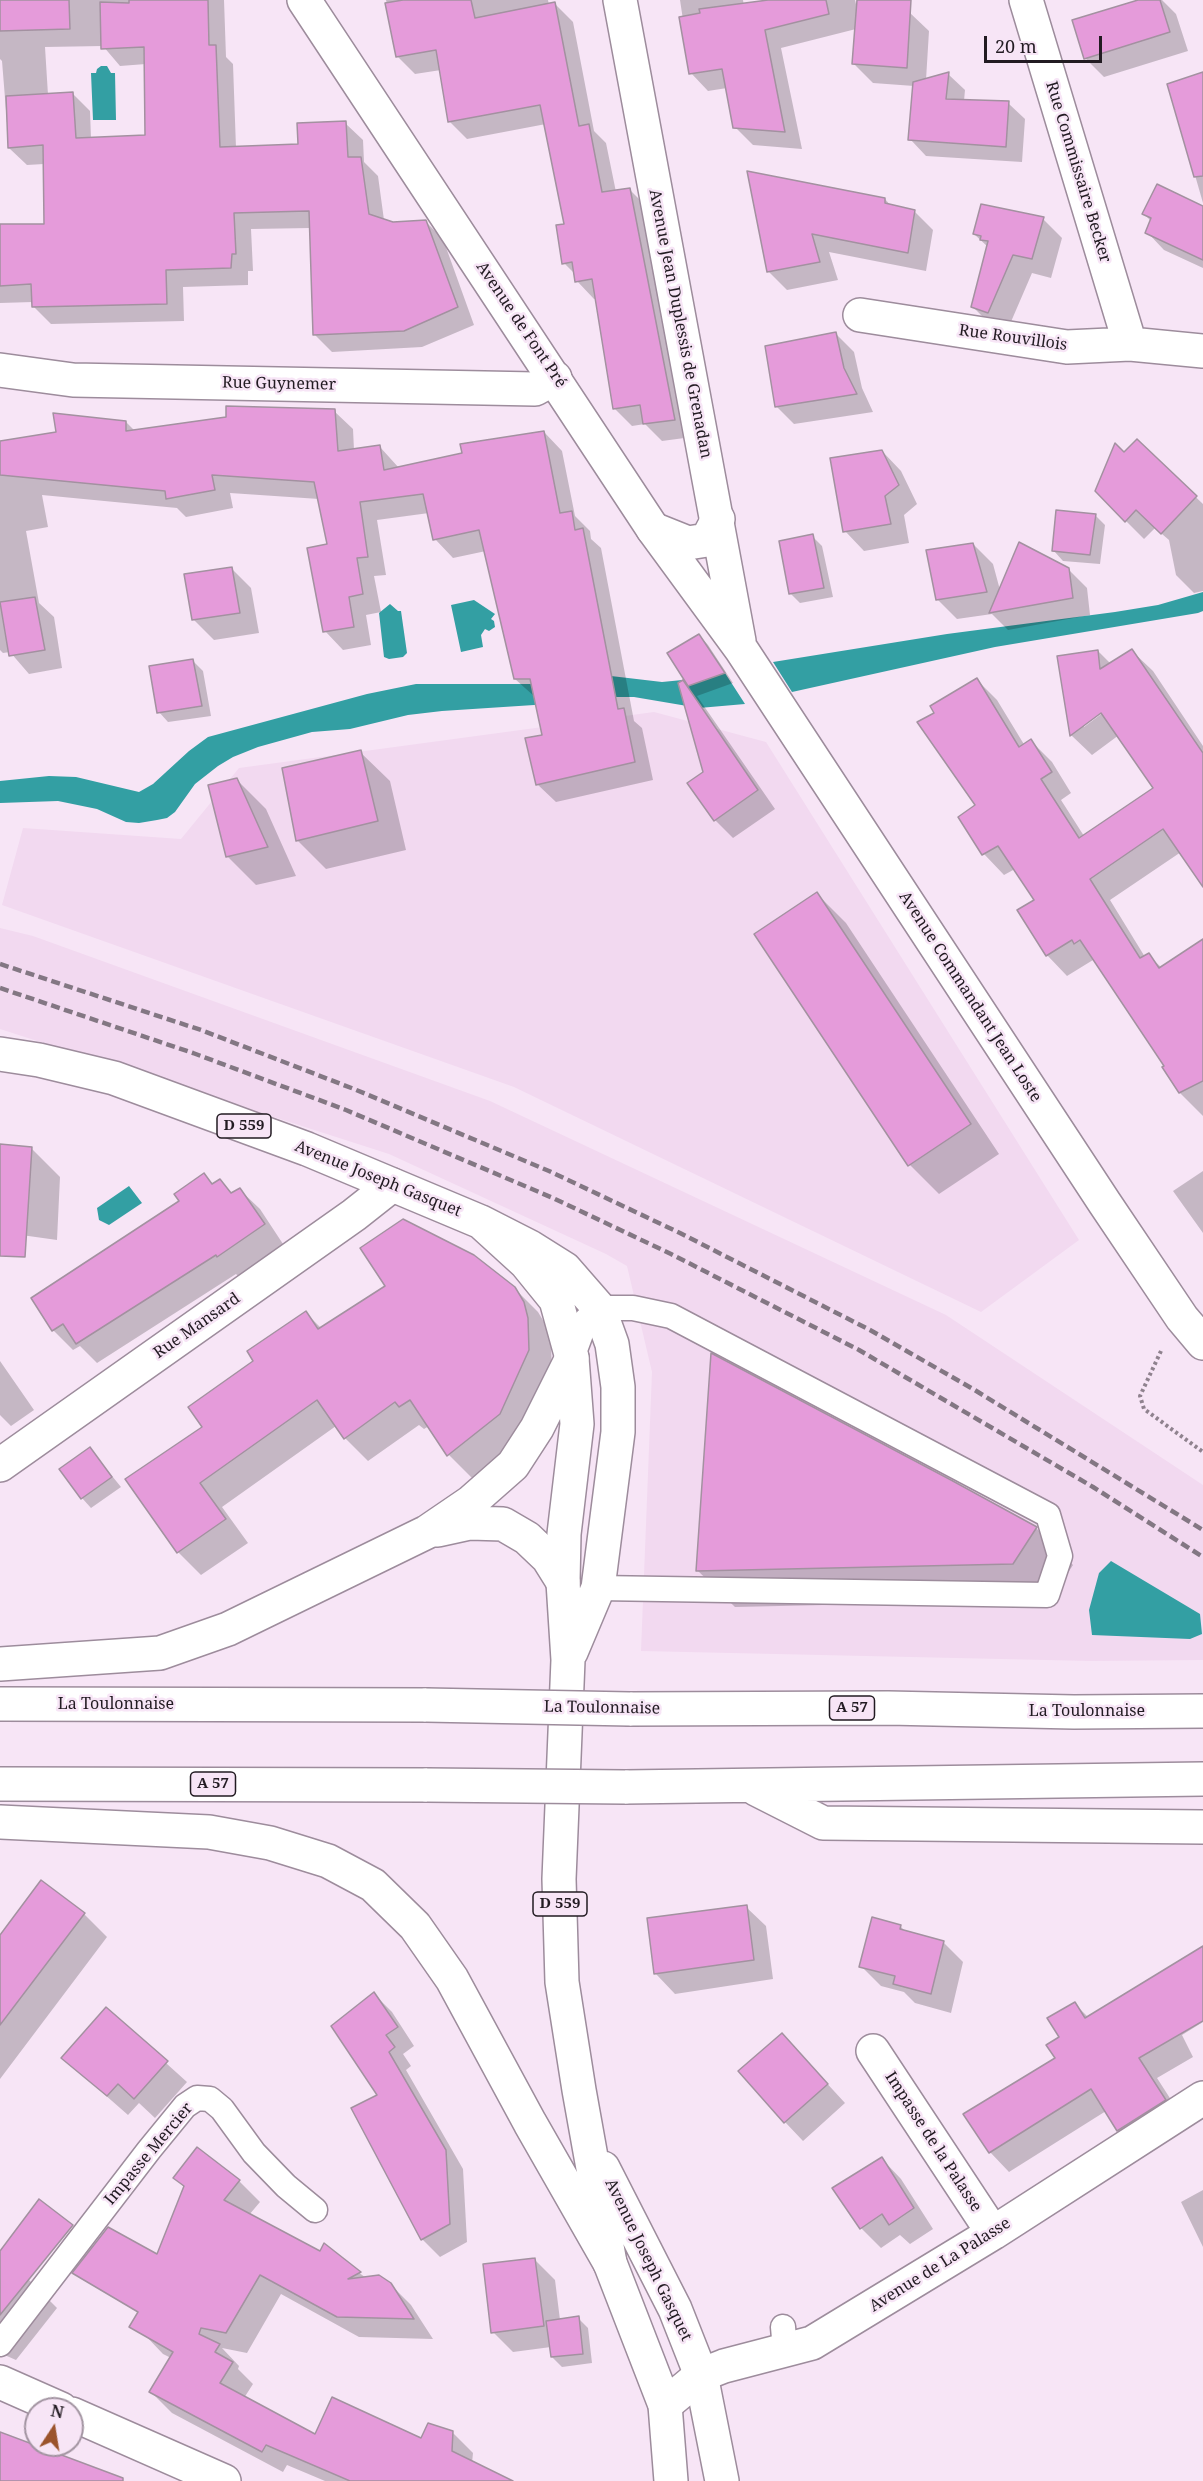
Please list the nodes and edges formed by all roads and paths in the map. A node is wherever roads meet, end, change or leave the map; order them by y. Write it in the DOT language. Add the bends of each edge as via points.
graph roads {
  1 [pos="304,0"];
  2 [pos="620,0"];
  3 [pos="1026,0"];
  4 [pos="860,315"];
  5 [pos="1130,344"];
  6 [pos="1203,351"];
  7 [pos="0,370"];
  8 [pos="555,378"];
  9 [pos="718,519"];
  10 [pos="653,529"];
  11 [pos="741,649"];
  12 [pos="0,1054"];
  13 [pos="392,1185"];
  14 [pos="481,1222"];
  15 [pos="599,1308"];
  16 [pos="1182,1318"];
  17 [pos="1203,1343"];
  18 [pos="572,1358"];
  19 [pos="1203,1452"];
  20 [pos="0,1465"];
  21 [pos="427,1532"];
  22 [pos="563,1582"];
  23 [pos="598,1588"];
  24 [pos="568,1660"];
  25 [pos="0,1664"];
  26 [pos="0,1704"];
  27 [pos="1203,1711"];
  28 [pos="1203,1779"];
  29 [pos="0,1784"];
  30 [pos="752,1786"];
  31 [pos="0,1822"];
  32 [pos="1203,1827"];
  33 [pos="873,2051"];
  34 [pos="1203,2098"];
  35 [pos="591,2146"];
  36 [pos="315,2210"];
  37 [pos="993,2233"];
  38 [pos="610,2264"];
  39 [pos="0,2344"];
  40 [pos="701,2375"];
  41 [pos="0,2382"];
  42 [pos="34,2397"];
  43 [pos="664,2404"];
  44 [pos="84,2419"];
  45 [pos="224,2481"];
  46 [pos="671,2481"];
  47 [pos="722,2481"];
  1 -- 8 [label="main road, Avenue de Font Pré"];
  2 -- 9 [label="main road, Avenue Jean Duplessis de Grenadan"];
  3 -- 5 [label="main road, Rue Commissaire Becker"];
  4 -- 5 [label="main road, Rue Rouvillois" via="1067,347"];
  5 -- 6 [label="main road, Rue Rouvillois"];
  7 -- 8 [label="main road, Rue Guynemer" via="73,380 523,389 535,389"];
  8 -- 10 [label="main road, Avenue de Font Pré"];
  9 -- 10 [label="main road" via="707,540 688,543"];
  9 -- 11 [label="main road, Avenue Jean Duplessis de Grenadan"];
  10 -- 11 [label="main road, Avenue de Font Pré"];
  11 -- 16 [label="main road, Avenue Commandant Jean Loste"];
  12 -- 13 [label="main road, Avenue Joseph Gasquet / D 559" via="114,1078 307,1149"];
  13 -- 14 [label="main road, Avenue Joseph Gasquet / D 559"];
  13 -- 20 [label="main road, Rue Mansard"];
  14 -- 15 [label="main road, Avenue Joseph Gasquet / D 559" via="565,1269"];
  14 -- 18 [label="main road, Avenue Joseph Gasquet / D 559" via="526,1263 556,1300"];
  15 -- 18 [label="lane" via="586,1320"];
  15 -- 23 [label="main road, Avenue Joseph Gasquet / D 559" via="612,1344 618,1420"];
  15 -- 23 [label="lane" via="633,1308 671,1316 1048,1515 1060,1556 1047,1595"];
  16 -- 17 [label="main road, Avenue Commandant Jean Loste"];
  16 -- 19 [label="path" via="1158,1356 1140,1396 1144,1409"];
  18 -- 21 [label="main road" via="537,1428 513,1465 471,1502"];
  18 -- 22 [label="main road, Avenue Joseph Gasquet / D 559" via="577,1424 564,1534"];
  21 -- 22 [label="main road" via="470,1523 503,1524 527,1538 548,1558"];
  21 -- 25 [label="main road" via="228,1629 160,1653"];
  22 -- 24 [label="main road, Avenue Joseph Gasquet / D 559"];
  23 -- 24 [label="main road, Avenue Joseph Gasquet / D 559"];
  24 -- 35 [label="main road, Avenue Joseph Gasquet / D 559" via="559,1879 562,1982"];
  26 -- 27 [label="main road, La Toulonnaise / A 57, bridge"];
  28 -- 30 [label="main road, A 57"];
  29 -- 30 [label="main road, A 57, bridge"];
  30 -- 32 [label="main road" via="823,1822"];
  31 -- 38 [label="main road" via="209,1832 270,1843 328,1861 374,1885 415,1926 452,1979"];
  33 -- 37 [label="main road, Impasse de la Palasse"];
  34 -- 37 [label="main road, Avenue de La Palasse"];
  35 -- 38 [label="main road, Avenue Joseph Gasquet / D 559"];
  35 -- 40 [label="main road, Avenue Joseph Gasquet / D 559" via="675,2309"];
  36 -- 39 [label="lane, Impasse Mercier" via="254,2153 222,2109 210,2099 197,2098 185,2106"];
  37 -- 40 [label="main road, Avenue de La Palasse" via="812,2343 784,2339"];
  38 -- 43 [label="main road, Avenue Joseph Gasquet / D 559"];
  40 -- 43 [label="main road, Avenue de La Palasse"];
  40 -- 47 [label="main road, Avenue Joseph Gasquet / D 559"];
  41 -- 42 [label="main road"];
  43 -- 46 [label="main road, Avenue Joseph Gasquet / D 559"];
  44 -- 45 [label="main road"];
}
